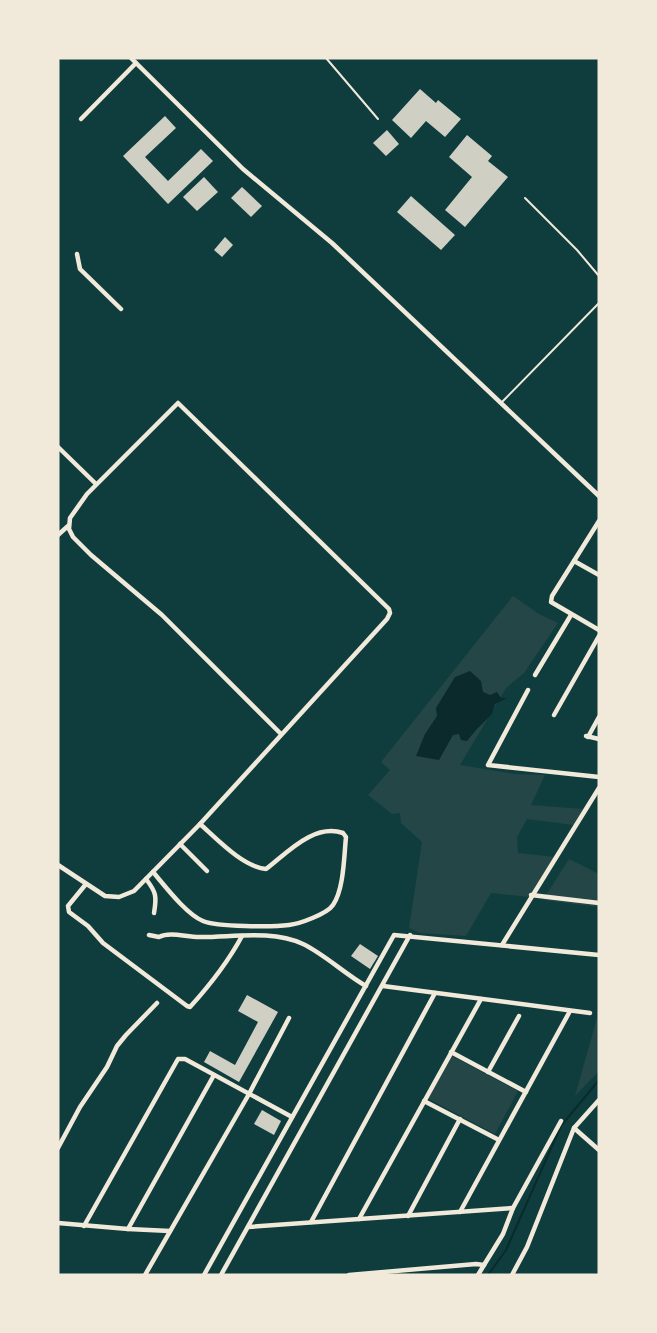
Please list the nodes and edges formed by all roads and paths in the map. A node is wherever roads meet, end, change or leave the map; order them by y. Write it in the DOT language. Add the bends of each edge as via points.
graph roads {
  1 [pos="131,58"];
  2 [pos="326,58"];
  3 [pos="136,63"];
  4 [pos="81,119"];
  5 [pos="378,119"];
  6 [pos="525,198"];
  7 [pos="77,254"];
  8 [pos="599,276"];
  9 [pos="599,303"];
  10 [pos="121,309"];
  11 [pos="501,403"];
  12 [pos="58,447"];
  13 [pos="96,484"];
  14 [pos="599,496"];
  15 [pos="599,521"];
  16 [pos="68,526"];
  17 [pos="58,535"];
  18 [pos="574,561"];
  19 [pos="599,575"];
  20 [pos="571,615"];
  21 [pos="599,630"];
  22 [pos="599,636"];
  23 [pos="535,675"];
  24 [pos="528,690"];
  25 [pos="554,715"];
  26 [pos="599,717"];
  27 [pos="281,734"];
  28 [pos="599,739"];
  29 [pos="599,777"];
  30 [pos="599,788"];
  31 [pos="200,824"];
  32 [pos="180,844"];
  33 [pos="58,865"];
  34 [pos="153,872"];
  35 [pos="207,872"];
  36 [pos="146,879"];
  37 [pos="86,884"];
  38 [pos="531,895"];
  39 [pos="599,904"];
  40 [pos="153,913"];
  41 [pos="149,935"];
  42 [pos="409,935"];
  43 [pos="242,936"];
  44 [pos="502,945"];
  45 [pos="599,955"];
  46 [pos="366,986"];
  47 [pos="382,986"];
  48 [pos="435,993"];
  49 [pos="481,999"];
  50 [pos="157,1003"];
  51 [pos="570,1011"];
  52 [pos="590,1013"];
  53 [pos="519,1016"];
  54 [pos="289,1018"];
  55 [pos="451,1052"];
  56 [pos="488,1072"];
  57 [pos="214,1075"];
  58 [pos="526,1092"];
  59 [pos="249,1094"];
  60 [pos="599,1100"];
  61 [pos="424,1101"];
  62 [pos="292,1117"];
  63 [pos="460,1119"];
  64 [pos="561,1121"];
  65 [pos="574,1128"];
  66 [pos="499,1140"];
  67 [pos="58,1148"];
  68 [pos="599,1150"];
  69 [pos="513,1209"];
  70 [pos="460,1212"];
  71 [pos="408,1216"];
  72 [pos="359,1219"];
  73 [pos="311,1222"];
  74 [pos="58,1223"];
  75 [pos="84,1226"];
  76 [pos="248,1227"];
  77 [pos="128,1229"];
  78 [pos="170,1231"];
  79 [pos="484,1265"];
  80 [pos="145,1275"];
  81 [pos="204,1275"];
  82 [pos="221,1275"];
  83 [pos="349,1275"];
  84 [pos="478,1275"];
  85 [pos="512,1275"];
  1 -- 3 [label="street"];
  2 -- 5 [label="lane"];
  3 -- 4 [label="street"];
  3 -- 11 [label="street" via="243,169 332,243"];
  6 -- 8 [label="lane"];
  7 -- 10 [label="street" via="80,269"];
  9 -- 11 [label="lane"];
  11 -- 14 [label="street"];
  12 -- 13 [label="street"];
  13 -- 16 [label="street" via="75,508"];
  13 -- 27 [label="street" via="178,403 388,609 387,619"];
  15 -- 18 [label="street"];
  16 -- 17 [label="street"];
  16 -- 27 [label="street" via="91,555 162,615"];
  18 -- 19 [label="street"];
  18 -- 20 [label="street" via="551,602"];
  20 -- 21 [label="street"];
  20 -- 23 [label="street"];
  22 -- 25 [label="street"];
  24 -- 29 [label="street" via="488,765"];
  26 -- 28 [label="street" via="587,736"];
  27 -- 31 [label="street"];
  30 -- 38 [label="street"];
  31 -- 32 [label="street"];
  31 -- 34 [label="street" via="239,858 266,869 316,833 343,833 340,887 333,906 292,925 212,923 185,907"];
  32 -- 34 [label="street"];
  32 -- 35 [label="street"];
  33 -- 37 [label="street"];
  34 -- 36 [label="street"];
  36 -- 37 [label="street" via="119,897 106,896"];
  36 -- 40 [label="street" via="156,893"];
  37 -- 43 [label="street" via="68,906 69,912 190,1007"];
  38 -- 39 [label="street"];
  38 -- 44 [label="street"];
  41 -- 43 [label="street"];
  42 -- 44 [label="street"];
  42 -- 46 [label="street" via="393,936"];
  42 -- 47 [label="street"];
  43 -- 46 [label="street" via="302,943"];
  44 -- 45 [label="street"];
  46 -- 62 [label="street"];
  47 -- 48 [label="street"];
  47 -- 76 [label="street"];
  48 -- 49 [label="street"];
  48 -- 73 [label="street"];
  49 -- 51 [label="street"];
  49 -- 55 [label="street"];
  50 -- 67 [label="street" via="117,1046"];
  51 -- 52 [label="street"];
  51 -- 58 [label="street"];
  53 -- 56 [label="street"];
  54 -- 59 [label="street"];
  55 -- 56 [label="street"];
  55 -- 61 [label="street"];
  56 -- 58 [label="street"];
  57 -- 59 [label="street"];
  57 -- 75 [label="street" via="186,1059 176,1062"];
  57 -- 77 [label="street"];
  58 -- 66 [label="street"];
  59 -- 62 [label="street"];
  59 -- 78 [label="street"];
  60 -- 65 [label="street"];
  61 -- 63 [label="street"];
  61 -- 72 [label="street"];
  62 -- 81 [label="street"];
  63 -- 66 [label="street"];
  63 -- 71 [label="street"];
  64 -- 69 [label="street"];
  65 -- 68 [label="street"];
  65 -- 85 [label="street"];
  66 -- 70 [label="street"];
  69 -- 70 [label="street"];
  69 -- 79 [label="street"];
  70 -- 71 [label="street"];
  71 -- 72 [label="street"];
  72 -- 73 [label="street"];
  73 -- 76 [label="street"];
  74 -- 75 [label="street"];
  75 -- 77 [label="street"];
  76 -- 82 [label="street"];
  77 -- 78 [label="street"];
  78 -- 80 [label="street"];
  79 -- 83 [label="street"];
  79 -- 84 [label="street"];
}
